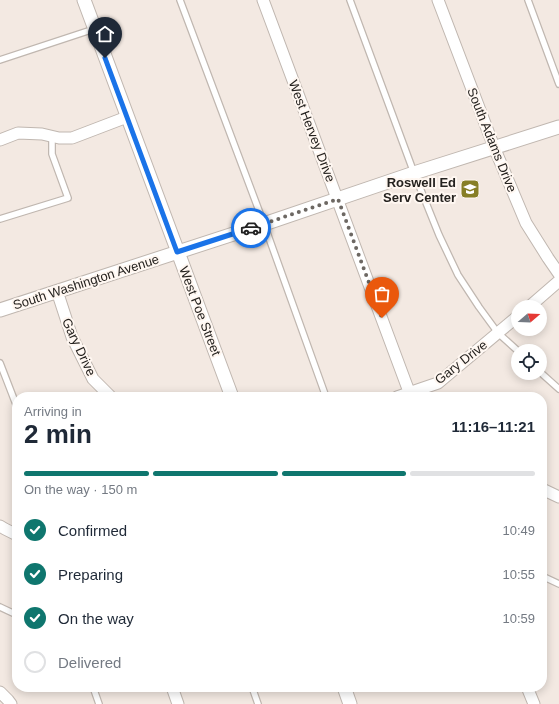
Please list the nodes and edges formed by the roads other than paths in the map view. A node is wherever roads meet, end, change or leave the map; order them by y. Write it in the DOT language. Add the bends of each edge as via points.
graph roads {
  1 [pos="84,0"];
  2 [pos="180,0"];
  3 [pos="263,0"];
  4 [pos="350,0"];
  5 [pos="438,0"];
  6 [pos="528,0"];
  7 [pos="94,29"];
  8 [pos="0,60"];
  9 [pos="559,84"];
  10 [pos="127,117"];
  11 [pos="559,127"];
  12 [pos="52,136"];
  13 [pos="0,140"];
  14 [pos="494,147"];
  15 [pos="414,173"];
  16 [pos="338,199"];
  17 [pos="0,219"];
  18 [pos="264,224"];
  19 [pos="177,252"];
  20 [pos="559,274"];
  21 [pos="559,281"];
  22 [pos="56,291"];
  23 [pos="537,300"];
  24 [pos="0,310"];
  25 [pos="511,322"];
  26 [pos="498,333"];
  27 [pos="511,345"];
  28 [pos="0,363"];
  29 [pos="547,378"];
  30 [pos="559,389"];
  31 [pos="106,392"];
  32 [pos="230,392"];
  33 [pos="324,392"];
  34 [pos="410,392"];
  35 [pos="418,392"];
  36 [pos="12,395"];
  37 [pos="547,491"];
  38 [pos="559,497"];
  39 [pos="0,526"];
  40 [pos="12,532"];
  41 [pos="547,578"];
  42 [pos="559,584"];
  43 [pos="0,607"];
  44 [pos="12,612"];
  45 [pos="0,692"];
  46 [pos="95,692"];
  47 [pos="174,692"];
  48 [pos="254,692"];
  49 [pos="346,692"];
  50 [pos="529,692"];
  51 [pos="11,704"];
  52 [pos="99,704"];
  53 [pos="178,704"];
  54 [pos="258,704"];
  55 [pos="350,704"];
  56 [pos="534,704"];
  1 -- 7 [label="street, West Poe Street"];
  2 -- 18 [label="lane"];
  3 -- 16 [label="street, West Hervey Drive"];
  4 -- 15 [label="lane"];
  5 -- 14 [label="street, South Adams Drive"];
  6 -- 9 [label="lane"];
  7 -- 8 [label="lane"];
  7 -- 10 [label="street, West Poe Street"];
  10 -- 12 [label="street" via="72,138"];
  10 -- 19 [label="street, West Poe Street"];
  11 -- 14 [label="street, South Washington Avenue"];
  12 -- 13 [label="street" via="18,133"];
  12 -- 17 [label="lane" via="52,154 68,198"];
  14 -- 15 [label="street, South Washington Avenue"];
  14 -- 20 [label="street, South Adams Drive" via="526,223"];
  15 -- 16 [label="street, South Washington Avenue"];
  15 -- 26 [label="lane" via="458,275"];
  16 -- 18 [label="street, South Washington Avenue"];
  16 -- 34 [label="street, West Hervey Drive"];
  18 -- 19 [label="street, South Washington Avenue"];
  18 -- 33 [label="lane"];
  19 -- 22 [label="street, South Washington Avenue"];
  19 -- 32 [label="street, West Poe Street"];
  21 -- 23 [label="street"];
  22 -- 24 [label="street, South Washington Avenue"];
  22 -- 31 [label="street, Gary Drive" via="72,337 93,379"];
  25 -- 26 [label="street, Gary Drive"];
  26 -- 27 [label="lane"];
  26 -- 35 [label="street, Gary Drive" via="438,383"];
  28 -- 36 [label="lane"];
  29 -- 30 [label="lane"];
  37 -- 38 [label="street"];
  39 -- 40 [label="street"];
  41 -- 42 [label="lane"];
  43 -- 44 [label="lane"];
  45 -- 51 [label="street"];
  46 -- 52 [label="lane"];
  47 -- 53 [label="street"];
  48 -- 54 [label="lane"];
  49 -- 55 [label="street"];
  50 -- 56 [label="street"];
}
